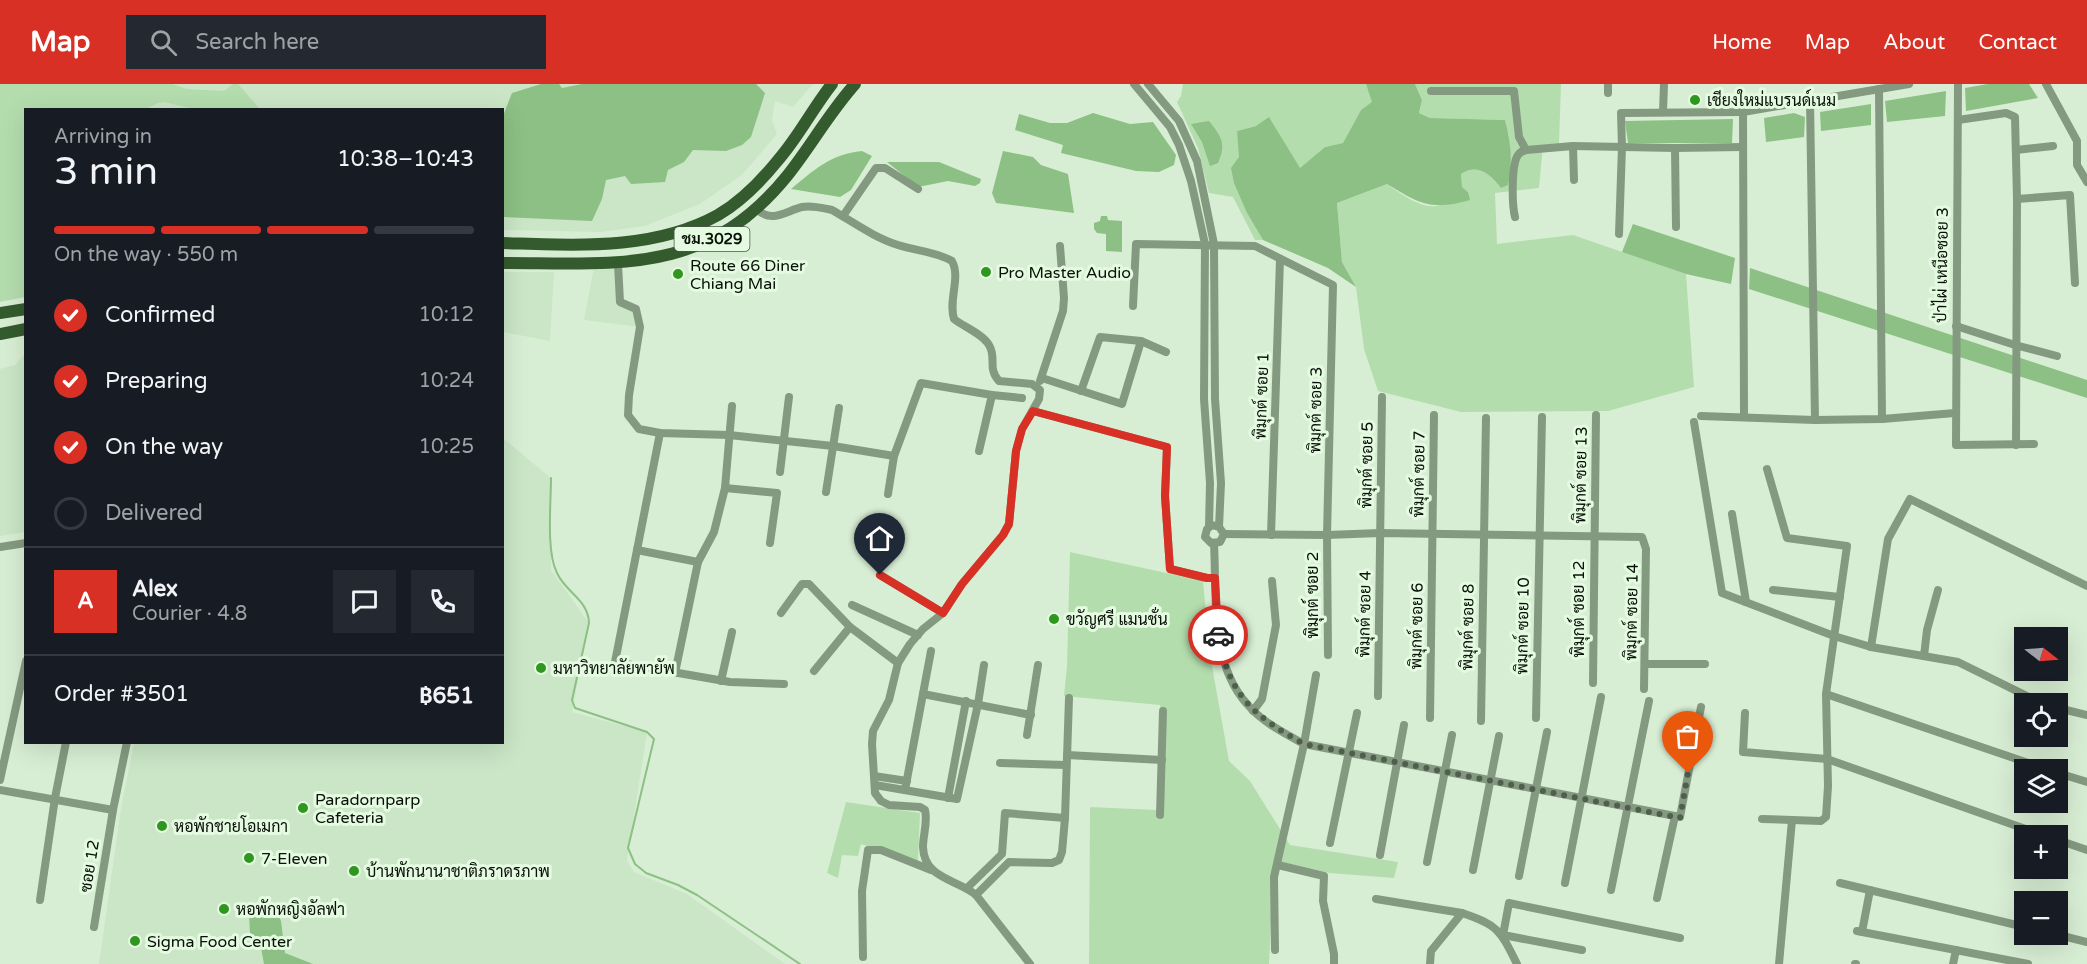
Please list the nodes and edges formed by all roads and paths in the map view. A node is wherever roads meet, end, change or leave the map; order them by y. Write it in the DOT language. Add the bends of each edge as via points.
graph roads {
  1 [pos="824,84"];
  2 [pos="832,84"];
  3 [pos="855,84"];
  4 [pos="1134,84"];
  5 [pos="1148,84"];
  6 [pos="1664,84"];
  7 [pos="1909,84"];
  8 [pos="1958,84"];
  9 [pos="2046,84"];
  10 [pos="1879,89"];
  11 [pos="1154,91"];
  12 [pos="1431,91"];
  13 [pos="822,98"];
  14 [pos="1146,98"];
  15 [pos="1810,100"];
  16 [pos="1663,112"];
  17 [pos="1743,112"];
  18 [pos="1958,120"];
  19 [pos="1573,146"];
  20 [pos="2053,146"];
  21 [pos="1622,147"];
  22 [pos="1743,147"];
  23 [pos="1675,148"];
  24 [pos="1526,150"];
  25 [pos="2016,150"];
  26 [pos="1574,180"];
  27 [pos="2087,182"];
  28 [pos="918,189"];
  29 [pos="2017,199"];
  30 [pos="757,209"];
  31 [pos="843,216"];
  32 [pos="1515,217"];
  33 [pos="1676,227"];
  34 [pos="1618,234"];
  35 [pos="504,243"];
  36 [pos="1205,244"];
  37 [pos="1214,244"];
  38 [pos="1060,246"];
  39 [pos="1280,259"];
  40 [pos="504,263"];
  41 [pos="618,264"];
  42 [pos="2075,283"];
  43 [pos="1133,306"];
  44 [pos="24,309"];
  45 [pos="0,314"];
  46 [pos="24,329"];
  47 [pos="1956,330"];
  48 [pos="0,334"];
  49 [pos="1141,340"];
  50 [pos="1204,342"];
  51 [pos="1215,342"];
  52 [pos="2016,350"];
  53 [pos="1166,352"];
  54 [pos="2057,356"];
  55 [pos="1042,378"];
  56 [pos="1037,386"];
  57 [pos="1081,391"];
  58 [pos="992,395"];
  59 [pos="789,397"];
  60 [pos="1382,397"];
  61 [pos="1022,398"];
  62 [pos="732,406"];
  63 [pos="839,408"];
  64 [pos="1033,411"];
  65 [pos="1955,413"];
  66 [pos="1434,415"];
  67 [pos="1596,415"];
  68 [pos="1701,416"];
  69 [pos="1542,417"];
  70 [pos="1744,417"];
  71 [pos="1486,418"];
  72 [pos="1882,419"];
  73 [pos="1815,420"];
  74 [pos="1694,422"];
  75 [pos="660,433"];
  76 [pos="1218,434"];
  77 [pos="729,435"];
  78 [pos="1207,435"];
  79 [pos="783,442"];
  80 [pos="2016,444"];
  81 [pos="2034,444"];
  82 [pos="833,446"];
  83 [pos="980,452"];
  84 [pos="894,456"];
  85 [pos="1767,469"];
  86 [pos="780,472"];
  87 [pos="725,488"];
  88 [pos="825,492"];
  89 [pos="888,494"];
  90 [pos="1732,514"];
  91 [pos="1209,527"];
  92 [pos="1221,530"];
  93 [pos="1380,533"];
  94 [pos="1432,534"];
  95 [pos="1484,534"];
  96 [pos="1271,535"];
  97 [pos="1327,535"];
  98 [pos="1539,535"];
  99 [pos="1594,536"];
  100 [pos="24,543"];
  101 [pos="770,543"];
  102 [pos="1214,544"];
  103 [pos="0,547"];
  104 [pos="637,550"];
  105 [pos="698,562"];
  106 [pos="880,575"];
  107 [pos="1215,578"];
  108 [pos="1272,581"];
  109 [pos="2087,586"];
  110 [pos="1773,590"];
  111 [pos="1938,590"];
  112 [pos="1840,597"];
  113 [pos="1746,602"];
  114 [pos="852,605"];
  115 [pos="781,612"];
  116 [pos="943,613"];
  117 [pos="850,627"];
  118 [pos="732,632"];
  119 [pos="918,635"];
  120 [pos="1834,636"];
  121 [pos="1871,647"];
  122 [pos="931,651"];
  123 [pos="1328,655"];
  124 [pos="1924,656"];
  125 [pos="897,663"];
  126 [pos="1645,664"];
  127 [pos="1705,664"];
  128 [pos="984,665"];
  129 [pos="1038,665"];
  130 [pos="24,670"];
  131 [pos="814,671"];
  132 [pos="675,673"];
  133 [pos="1316,675"];
  134 [pos="720,681"];
  135 [pos="1593,683"];
  136 [pos="784,684"];
  137 [pos="1644,689"];
  138 [pos="923,693"];
  139 [pos="2021,693"];
  140 [pos="1826,694"];
  141 [pos="1378,696"];
  142 [pos="1601,697"];
  143 [pos="1069,698"];
  144 [pos="966,701"];
  145 [pos="1649,701"];
  146 [pos="978,704"];
  147 [pos="1701,707"];
  148 [pos="2068,710"];
  149 [pos="1163,711"];
  150 [pos="1253,711"];
  151 [pos="1357,713"];
  152 [pos="1745,713"];
  153 [pos="1031,715"];
  154 [pos="2087,715"];
  155 [pos="1430,718"];
  156 [pos="1536,718"];
  157 [pos="1481,721"];
  158 [pos="1404,724"];
  159 [pos="1547,732"];
  160 [pos="1028,735"];
  161 [pos="1452,735"];
  162 [pos="1499,736"];
  163 [pos="66,744"];
  164 [pos="127,744"];
  165 [pos="1304,744"];
  166 [pos="1349,753"];
  167 [pos="1066,755"];
  168 [pos="1827,759"];
  169 [pos="2017,759"];
  170 [pos="1162,760"];
  171 [pos="1398,762"];
  172 [pos="1000,763"];
  173 [pos="1066,765"];
  174 [pos="1445,771"];
  175 [pos="2068,776"];
  176 [pos="0,780"];
  177 [pos="874,780"];
  178 [pos="1491,780"];
  179 [pos="2087,782"];
  180 [pos="906,786"];
  181 [pos="1537,789"];
  182 [pos="0,790"];
  183 [pos="54,798"];
  184 [pos="953,798"];
  185 [pos="1582,798"];
  186 [pos="1627,807"];
  187 [pos="113,810"];
  188 [pos="1160,815"];
  189 [pos="1678,817"];
  190 [pos="1065,818"];
  191 [pos="1762,819"];
  192 [pos="1792,820"];
  193 [pos="2014,825"];
  194 [pos="1330,843"];
  195 [pos="2068,843"];
  196 [pos="2087,850"];
  197 [pos="1380,855"];
  198 [pos="1427,862"];
  199 [pos="1278,865"];
  200 [pos="931,870"];
  201 [pos="1473,870"];
  202 [pos="1519,876"];
  203 [pos="1565,883"];
  204 [pos="1840,883"];
  205 [pos="967,888"];
  206 [pos="1611,890"];
  207 [pos="1870,890"];
  208 [pos="976,895"];
  209 [pos="1657,898"];
  210 [pos="1376,899"];
  211 [pos="40,900"];
  212 [pos="1462,913"];
  213 [pos="2014,924"];
  214 [pos="94,927"];
  215 [pos="1503,935"];
  216 [pos="2068,937"];
  217 [pos="1680,938"];
  218 [pos="2087,942"];
  219 [pos="1275,950"];
  220 [pos="1582,950"];
  221 [pos="1956,950"];
  222 [pos="863,957"];
  223 [pos="2018,963"];
  224 [pos="1030,964"];
  225 [pos="1334,964"];
  226 [pos="1430,964"];
  227 [pos="1517,964"];
  228 [pos="1779,964"];
  229 [pos="1953,964"];
  230 [pos="2028,964"];
  1 -- 13 [label="street"];
  2 -- 13 [label="main road, ชม.3029"];
  3 -- 30 [label="main road, ชม.3029" via="786,177"];
  4 -- 14 [label="street"];
  5 -- 11 [label="street"];
  6 -- 16 [label="street"];
  7 -- 10 [label="street"];
  8 -- 18 [label="street, ป่าไผ่ เหนือซอย 3"];
  9 -- 27 [label="street" via="2077,141 2077,165"];
  10 -- 15 [label="street"];
  10 -- 72 [label="street"];
  11 -- 14 [label="street"];
  11 -- 37 [label="street" via="1179,121 1197,161"];
  12 -- 24 [label="street" via="1514,91 1519,137"];
  13 -- 35 [label="main road, ชม.3029" via="760,180 719,214 700,223 636,242"];
  14 -- 36 [label="street" via="1170,127 1187,164"];
  15 -- 17 [label="street"];
  15 -- 73 [label="street"];
  16 -- 17 [label="street"];
  16 -- 21 [label="street" via="1621,113"];
  17 -- 22 [label="street"];
  18 -- 25 [label="street" via="2012,114"];
  18 -- 47 [label="street, ป่าไผ่ เหนือซอย 3"];
  19 -- 21 [label="street"];
  19 -- 24 [label="street"];
  19 -- 26 [label="street"];
  20 -- 25 [label="street"];
  21 -- 23 [label="street"];
  21 -- 34 [label="street"];
  22 -- 23 [label="street"];
  22 -- 70 [label="street"];
  23 -- 33 [label="street"];
  24 -- 32 [label="street" via="1517,158 1513,187"];
  25 -- 29 [label="street"];
  28 -- 31 [label="street" via="885,168 876,168"];
  29 -- 42 [label="street" via="2070,195"];
  29 -- 52 [label="street"];
  30 -- 31 [label="street" via="770,217 812,207"];
  30 -- 41 [label="main road, ชม.3029" via="726,232 689,250"];
  31 -- 56 [label="street" via="894,244 952,261 956,268 951,305 954,319 988,341 992,372 999,381"];
  36 -- 37 [label="street"];
  36 -- 43 [label="street" via="1136,244"];
  36 -- 50 [label="street"];
  37 -- 39 [label="street" via="1255,246"];
  37 -- 51 [label="street"];
  38 -- 55 [label="street" via="1063,311"];
  39 -- 96 [label="street, พิมุกต์ ซอย 1"];
  39 -- 97 [label="street, พิมุกต์ ซอย 3" via="1333,285"];
  40 -- 41 [label="main road, ชม.3029"];
  41 -- 75 [label="street" via="620,302 636,309 640,327 628,415 639,429"];
  44 -- 45 [label="main road"];
  46 -- 48 [label="main road"];
  47 -- 52 [label="street"];
  47 -- 65 [label="street, ป่าไผ่ เหนือซอย 3"];
  49 -- 53 [label="street"];
  49 -- 57 [label="street" via="1100,337"];
  49 -- 57 [label="street" via="1122,404"];
  50 -- 51 [label="street"];
  50 -- 78 [label="street"];
  51 -- 76 [label="street"];
  52 -- 54 [label="street"];
  52 -- 80 [label="street"];
  55 -- 56 [label="street"];
  55 -- 57 [label="street"];
  56 -- 64 [label="street" via="1041,394"];
  58 -- 61 [label="street"];
  58 -- 83 [label="street"];
  58 -- 84 [label="street" via="921,383"];
  59 -- 79 [label="street"];
  60 -- 93 [label="street, พิมุกต์ ซอย 5"];
  62 -- 77 [label="street"];
  63 -- 82 [label="street"];
  64 -- 107 [label="street" via="1167,447 1165,496 1170,569"];
  64 -- 116 [label="street" via="1022,429 1016,451 1009,524"];
  65 -- 72 [label="street"];
  65 -- 80 [label="street, ป่าไผ่ เหนือซอย 3" via="1956,445"];
  66 -- 94 [label="street, พิมุกต์ ซอย 7"];
  67 -- 99 [label="street, พิมุกต์ ซอย 13"];
  68 -- 70 [label="street"];
  69 -- 98 [label="street, พิมุกต์ ซอย 10"];
  70 -- 73 [label="street"];
  71 -- 95 [label="street, พิมุกต์ ซอย 8"];
  72 -- 73 [label="street"];
  74 -- 113 [label="street" via="1722,593"];
  75 -- 77 [label="street"];
  75 -- 104 [label="street"];
  76 -- 78 [label="street"];
  76 -- 92 [label="street"];
  77 -- 79 [label="street"];
  77 -- 87 [label="street"];
  78 -- 91 [label="street"];
  79 -- 82 [label="street"];
  79 -- 86 [label="street"];
  80 -- 81 [label="street"];
  82 -- 84 [label="street"];
  82 -- 88 [label="street"];
  84 -- 89 [label="street"];
  85 -- 112 [label="street" via="1787,538 1847,546"];
  87 -- 101 [label="street" via="777,493"];
  87 -- 105 [label="street" via="714,532"];
  90 -- 113 [label="street"];
  91 -- 92 [label="street"];
  91 -- 102 [label="street" via="1205,537"];
  92 -- 96 [label="street"];
  92 -- 102 [label="street" via="1222,540"];
  93 -- 94 [label="street"];
  93 -- 97 [label="street"];
  93 -- 141 [label="street, พิมุกต์ ซอย 4"];
  94 -- 95 [label="street"];
  94 -- 155 [label="street, พิมุกต์ ซอย 6"];
  95 -- 98 [label="street"];
  95 -- 157 [label="street, พิมุกต์ ซอย 8"];
  96 -- 97 [label="street"];
  97 -- 123 [label="street, พิมุกต์ ซอย 2"];
  98 -- 99 [label="street"];
  98 -- 156 [label="street, พิมุกต์ ซอย 10"];
  99 -- 126 [label="street, พิมุกต์ ซอย 14" via="1642,537 1646,549"];
  99 -- 135 [label="street, พิมุกต์ ซอย 12"];
  100 -- 103 [label="street"];
  102 -- 107 [label="street"];
  104 -- 105 [label="street"];
  104 -- 132 [label="street" via="615,662"];
  105 -- 132 [label="street"];
  106 -- 116 [label="street"];
  107 -- 150 [label="street" via="1221,653 1235,688"];
  108 -- 150 [label="street" via="1276,625 1262,699"];
  109 -- 121 [label="street" via="1910,499 1888,539"];
  110 -- 112 [label="street"];
  111 -- 124 [label="street"];
  112 -- 120 [label="street"];
  113 -- 120 [label="street"];
  114 -- 119 [label="street"];
  115 -- 117 [label="street" via="804,583 809,584"];
  116 -- 119 [label="street"];
  117 -- 125 [label="street"];
  117 -- 131 [label="street"];
  118 -- 134 [label="street"];
  119 -- 125 [label="street"];
  120 -- 121 [label="street"];
  120 -- 140 [label="street"];
  121 -- 124 [label="street"];
  122 -- 138 [label="street"];
  124 -- 139 [label="street" via="1958,662"];
  125 -- 177 [label="street" via="889,700 873,731"];
  126 -- 127 [label="street"];
  126 -- 137 [label="street, พิมุกต์ ซอย 14"];
  128 -- 146 [label="street"];
  129 -- 153 [label="street"];
  130 -- 176 [label="street"];
  132 -- 134 [label="street"];
  133 -- 165 [label="street"];
  134 -- 136 [label="street"];
  138 -- 144 [label="street"];
  138 -- 180 [label="street"];
  140 -- 168 [label="street"];
  140 -- 169 [label="street"];
  142 -- 185 [label="street"];
  143 -- 167 [label="street"];
  144 -- 146 [label="street"];
  144 -- 184 [label="street"];
  145 -- 186 [label="street"];
  146 -- 153 [label="street"];
  146 -- 184 [label="street"];
  147 -- 189 [label="street"];
  148 -- 154 [label="street"];
  149 -- 170 [label="street"];
  150 -- 165 [label="street"];
  151 -- 166 [label="street"];
  152 -- 168 [label="street" via="1743,752"];
  153 -- 160 [label="street"];
  158 -- 171 [label="street"];
  159 -- 181 [label="street"];
  161 -- 174 [label="street"];
  162 -- 178 [label="street"];
  163 -- 183 [label="street"];
  164 -- 187 [label="street, ซอย 12"];
  165 -- 166 [label="street"];
  165 -- 199 [label="street"];
  166 -- 171 [label="street"];
  166 -- 194 [label="street"];
  167 -- 170 [label="street"];
  167 -- 173 [label="street"];
  168 -- 192 [label="street" via="1826,817 1821,821"];
  168 -- 193 [label="street"];
  170 -- 188 [label="street"];
  171 -- 174 [label="street"];
  171 -- 197 [label="street"];
  172 -- 173 [label="street"];
  173 -- 190 [label="street"];
  174 -- 178 [label="street"];
  174 -- 198 [label="street"];
  175 -- 179 [label="street"];
  177 -- 180 [label="street"];
  177 -- 200 [label="street" via="875,793 881,801 925,810 923,849"];
  178 -- 181 [label="street"];
  178 -- 201 [label="street"];
  180 -- 184 [label="street"];
  181 -- 185 [label="street"];
  181 -- 202 [label="street"];
  182 -- 183 [label="street"];
  183 -- 187 [label="street"];
  183 -- 211 [label="street"];
  185 -- 186 [label="street"];
  185 -- 203 [label="street"];
  186 -- 189 [label="street"];
  186 -- 206 [label="street"];
  187 -- 214 [label="street, ซอย 12"];
  189 -- 209 [label="street"];
  190 -- 205 [label="street" via="1005,813 1002,854"];
  190 -- 208 [label="street" via="1059,860 1009,862"];
  191 -- 192 [label="street"];
  192 -- 228 [label="street"];
  195 -- 196 [label="street"];
  199 -- 219 [label="street" via="1274,877"];
  199 -- 225 [label="street" via="1324,876 1323,901"];
  200 -- 205 [label="street"];
  200 -- 222 [label="street" via="881,850 868,850 862,891"];
  204 -- 207 [label="street"];
  205 -- 208 [label="street"];
  207 -- 213 [label="street"];
  207 -- 221 [label="street" via="1859,932"];
  208 -- 224 [label="street"];
  210 -- 212 [label="street"];
  212 -- 215 [label="street" via="1488,921"];
  212 -- 226 [label="street" via="1431,951"];
  215 -- 217 [label="street" via="1509,903"];
  215 -- 220 [label="street"];
  215 -- 227 [label="street"];
  216 -- 218 [label="street"];
  221 -- 223 [label="street"];
  221 -- 229 [label="street"];
  223 -- 230 [label="street"];
}
